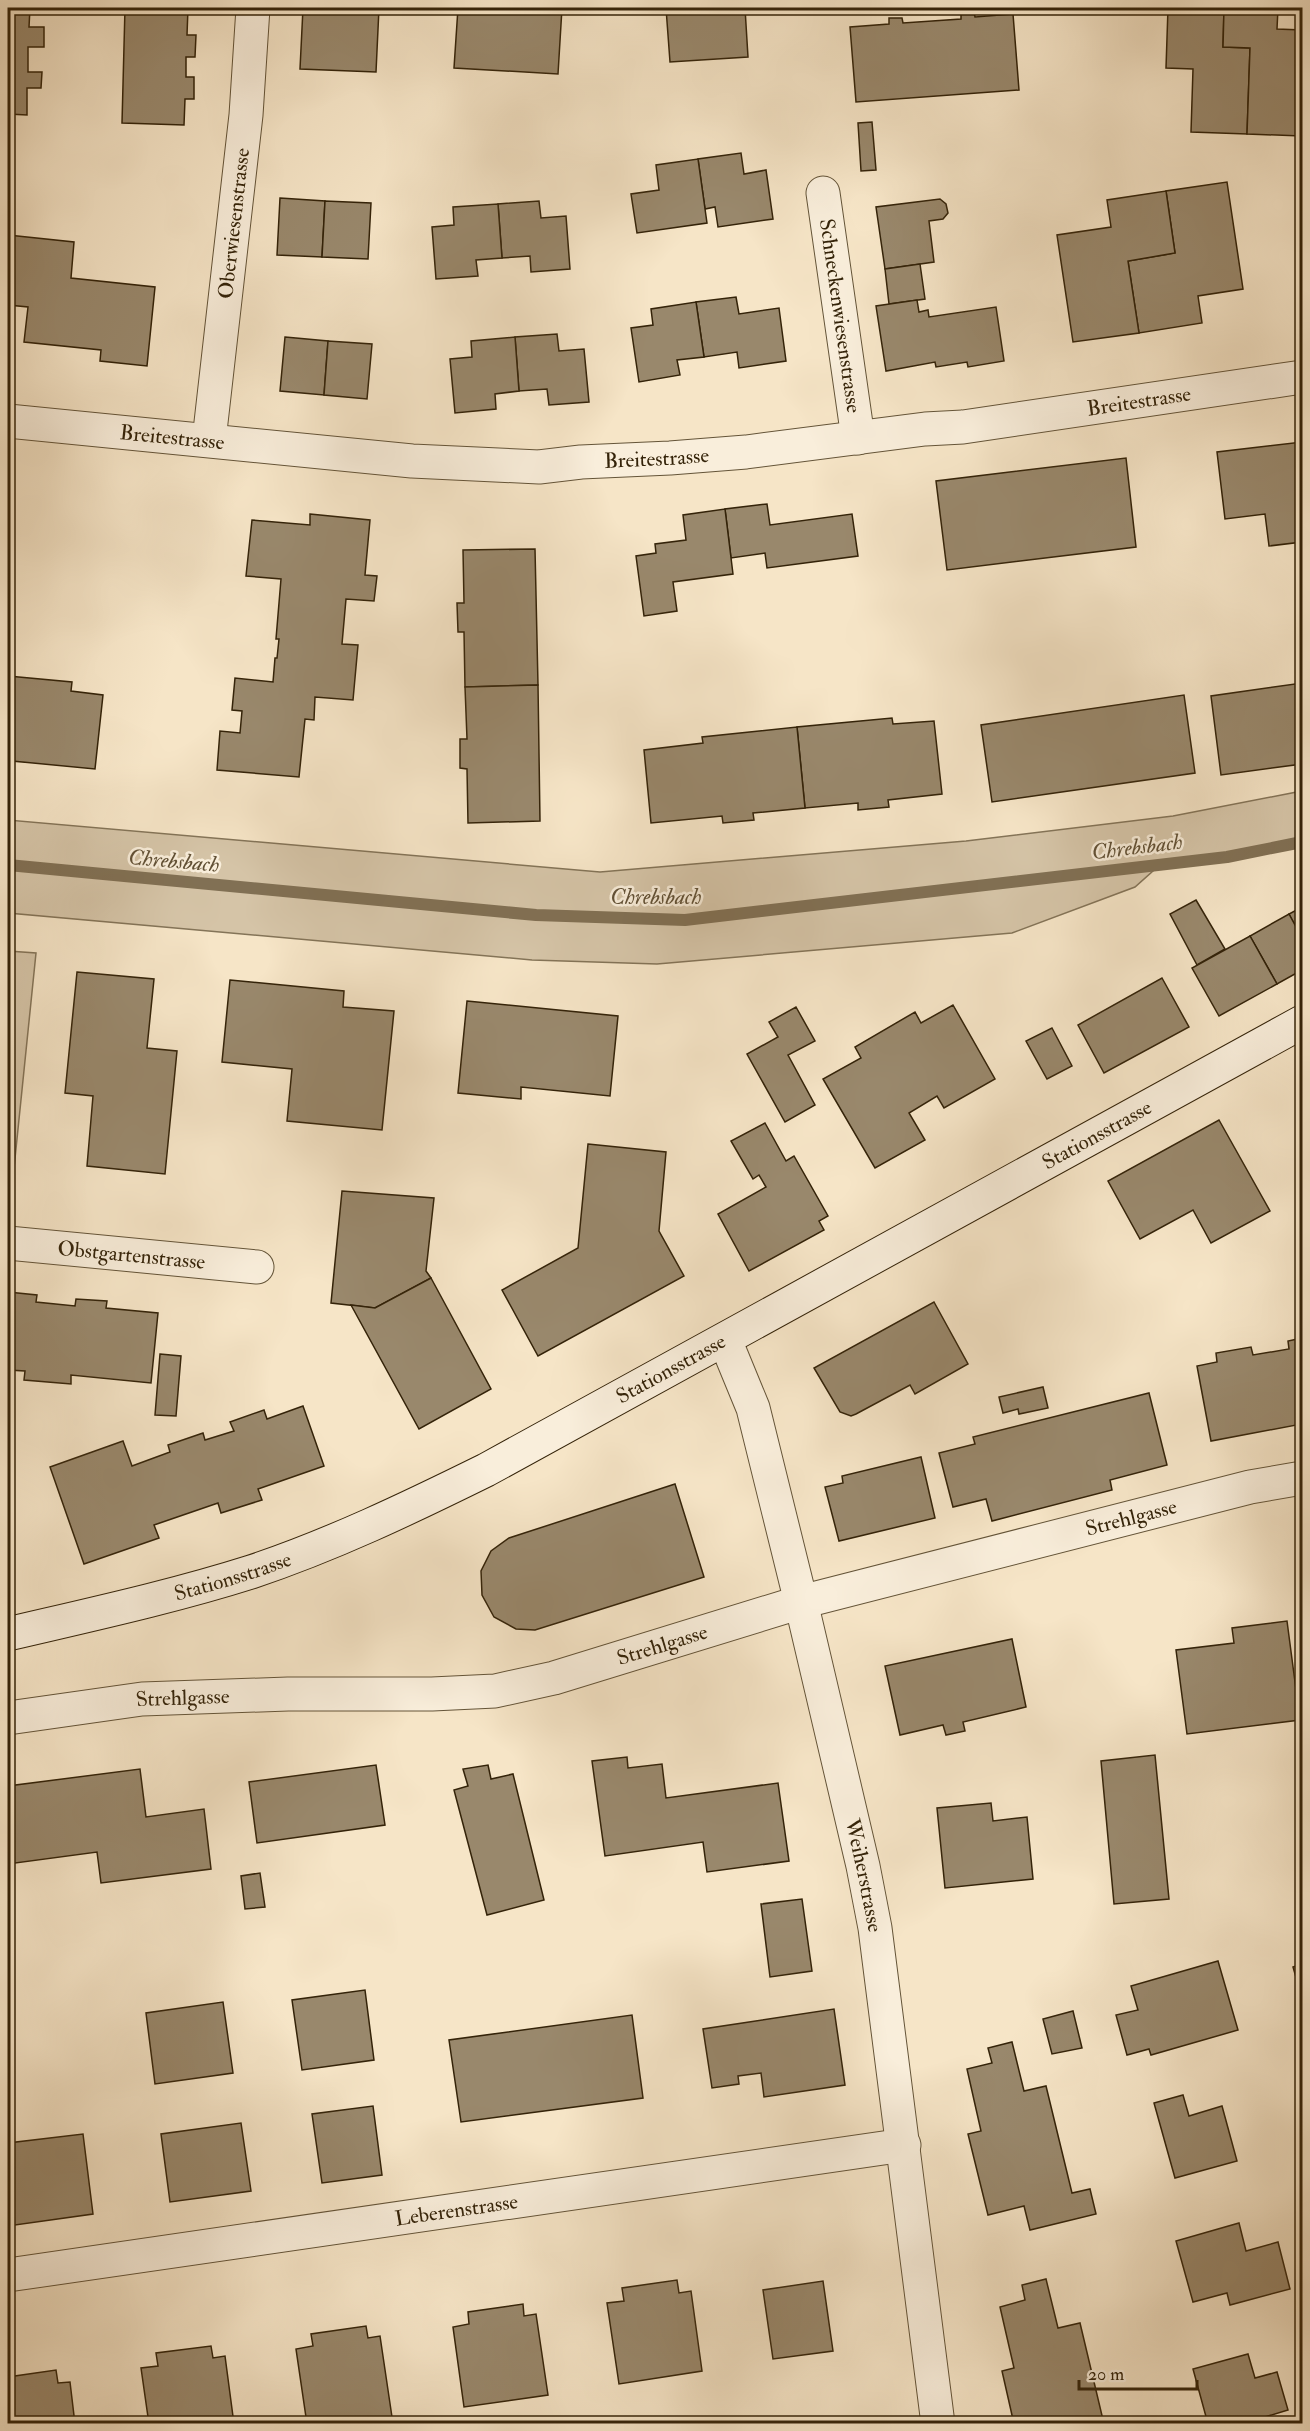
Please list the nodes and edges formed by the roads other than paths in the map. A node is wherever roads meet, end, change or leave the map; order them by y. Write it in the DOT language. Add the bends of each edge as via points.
graph roads {
  1 [pos="253,8"];
  2 [pos="823,193"];
  3 [pos="1302,376"];
  4 [pos="8,421"];
  5 [pos="858,438"];
  6 [pos="209,440"];
  7 [pos="1302,1022"];
  8 [pos="8,1243"];
  9 [pos="257,1266"];
  10 [pos="725,1340"];
  11 [pos="1302,1478"];
  12 [pos="801,1602"];
  13 [pos="8,1634"];
  14 [pos="8,1718"];
  15 [pos="904,2145"];
  16 [pos="8,2275"];
  17 [pos="938,2424"];
  1 -- 6 [label="street, Oberwiesenstrasse" via="246,115"];
  2 -- 5 [label="street, Schneckenwiesenstrasse"];
  3 -- 5 [label="street, Breitestrasse" via="963,428"];
  4 -- 6 [label="street, Breitestrasse"];
  5 -- 6 [label="street, Breitestrasse" via="700,456 539,467 412,461"];
  7 -- 10 [label="street, Stationsstrasse"];
  8 -- 9 [label="street, Obstgartenstrasse"];
  10 -- 12 [label="street, Weiherstrasse" via="753,1408"];
  10 -- 13 [label="street, Stationsstrasse" via="476,1476 307,1552 208,1585"];
  11 -- 12 [label="street, Strehlgasse" via="1250,1487"];
  12 -- 14 [label="street, Strehlgasse" via="554,1678 495,1691 142,1699"];
  12 -- 15 [label="street, Weiherstrasse" via="875,1928"];
  15 -- 16 [label="street, Leberenstrasse"];
  15 -- 17 [label="street, Weiherstrasse"];
}
